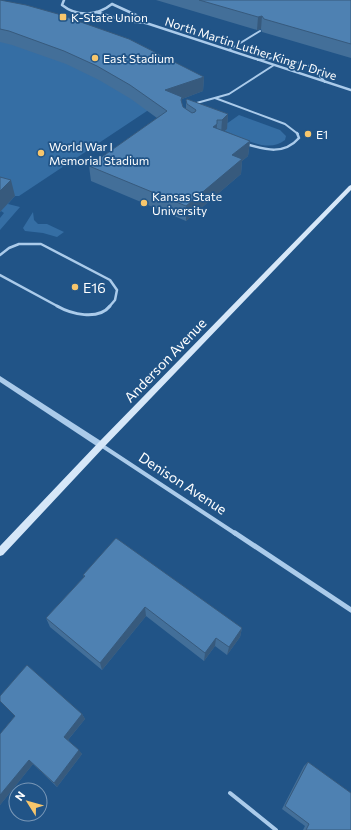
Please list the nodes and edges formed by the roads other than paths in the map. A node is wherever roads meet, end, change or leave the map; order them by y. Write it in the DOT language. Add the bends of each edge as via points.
graph roads {
  1 [pos="64,0"];
  2 [pos="112,0"];
  3 [pos="112,4"];
  4 [pos="96,12"];
  5 [pos="146,23"];
  6 [pos="260,31"];
  7 [pos="229,50"];
  8 [pos="257,60"];
  9 [pos="274,65"];
  10 [pos="324,82"];
  11 [pos="351,90"];
  12 [pos="215,98"];
  13 [pos="190,105"];
  14 [pos="240,142"];
  15 [pos="351,187"];
  16 [pos="0,255"];
  17 [pos="0,275"];
  18 [pos="0,379"];
  19 [pos="101,445"];
  20 [pos="0,552"];
  21 [pos="351,610"];
  22 [pos="230,794"];
  23 [pos="276,830"];
  1 -- 4 [label="street, North Martin Luther King Jr Drive" via="62,5 69,10 81,13"];
  2 -- 3 [label="street"];
  3 -- 4 [label="street, North Martin Luther King Jr Drive"];
  3 -- 5 [label="street, North Martin Luther King Jr Drive" via="136,15"];
  4 -- 5 [label="street, North Martin Luther King Jr Drive" via="126,21"];
  5 -- 7 [label="street, North Martin Luther King Jr Drive"];
  6 -- 7 [label="lane"];
  7 -- 8 [label="street, North Martin Luther King Jr Drive"];
  8 -- 9 [label="street, North Martin Luther King Jr Drive"];
  8 -- 10 [label="lane" via="280,57 312,68"];
  9 -- 10 [label="street, North Martin Luther King Jr Drive"];
  9 -- 12 [label="lane" via="228,94"];
  10 -- 11 [label="street, North Martin Luther King Jr Drive"];
  12 -- 13 [label="lane"];
  12 -- 14 [label="lane" via="285,124 297,132 299,138 295,144 268,151"];
  15 -- 19 [label="main road, Anderson Avenue"];
  16 -- 17 [label="lane" via="15,244 41,244 110,280 117,290 115,300 106,311 97,315 69,314"];
  18 -- 19 [label="street, Denison Avenue"];
  19 -- 20 [label="main road, Anderson Avenue"];
  19 -- 21 [label="street, Denison Avenue"];
  22 -- 23 [label="lane"];
}
